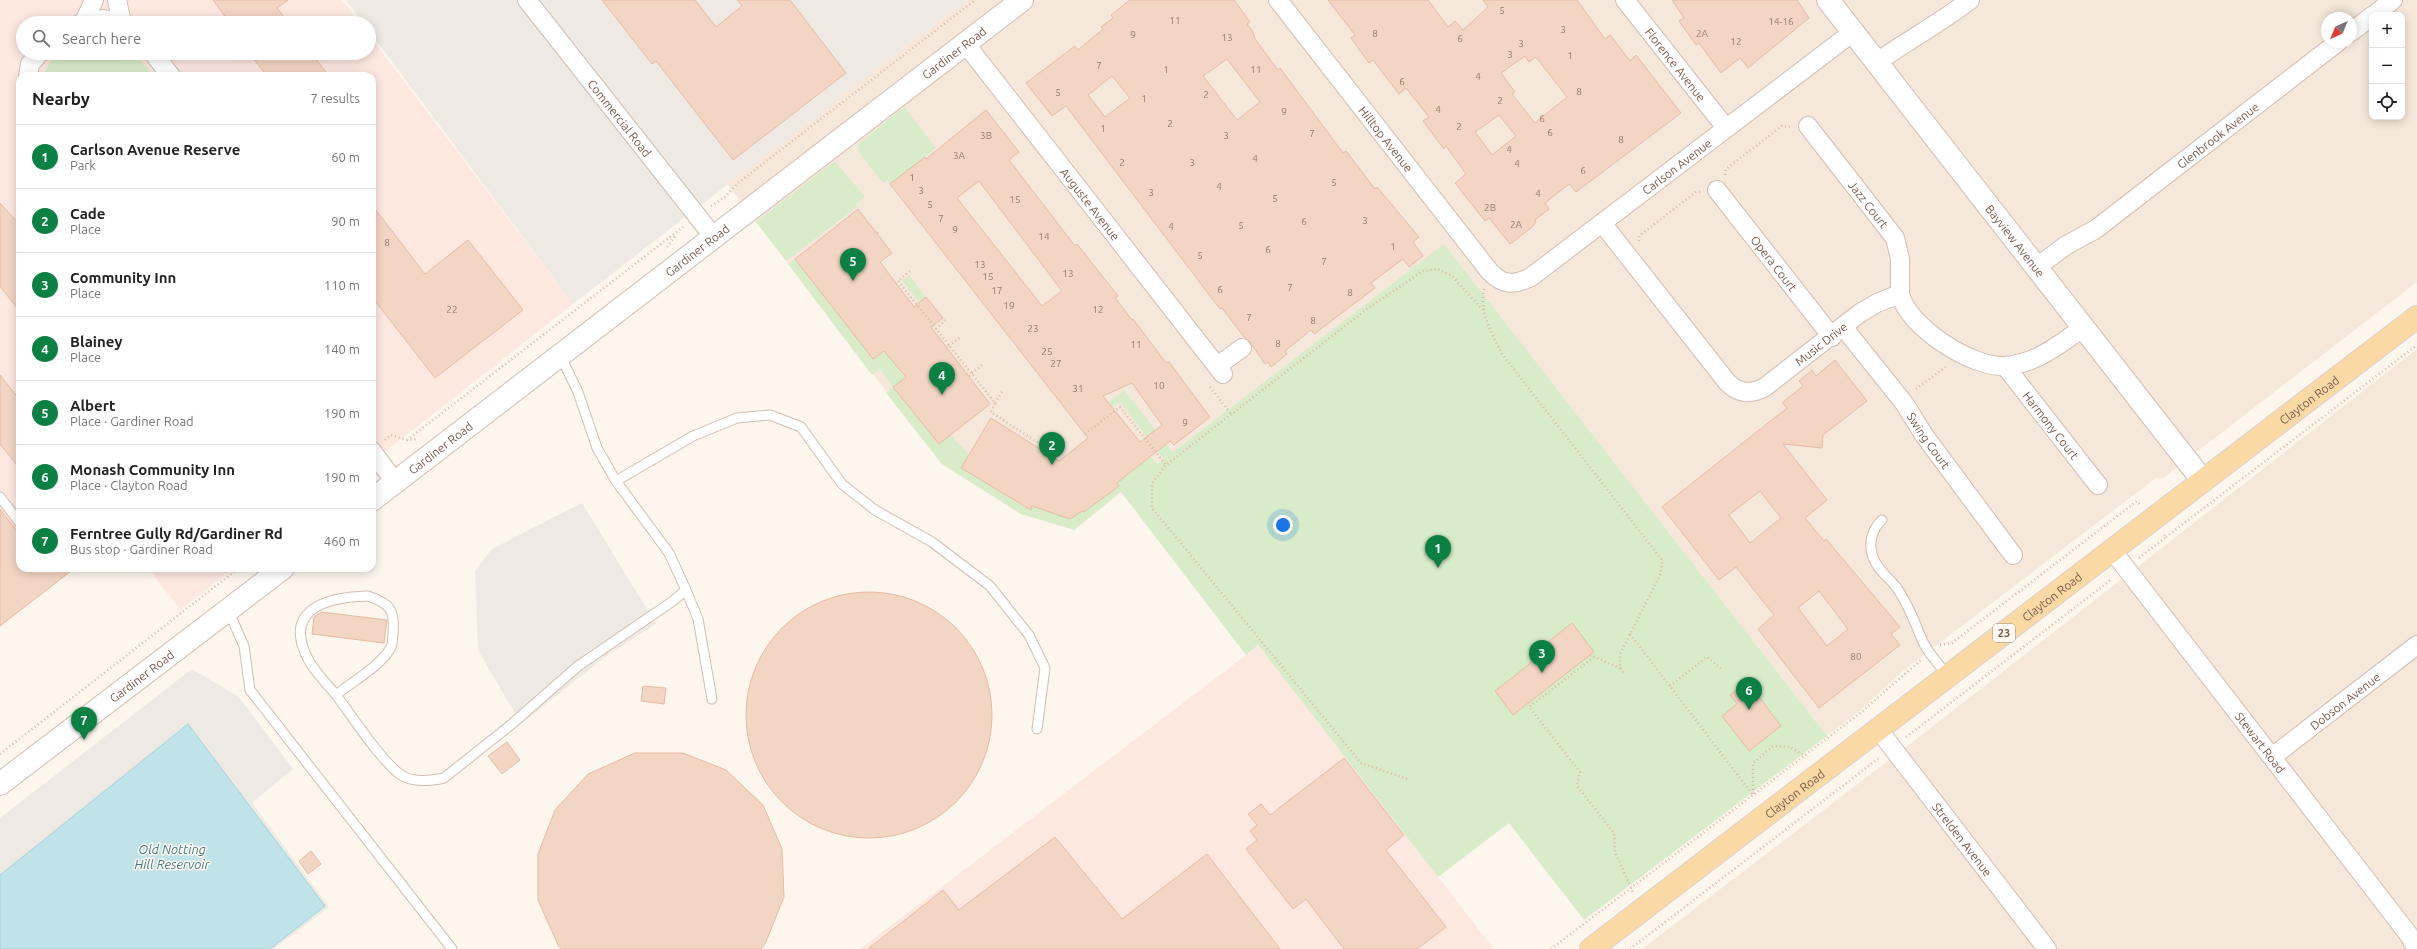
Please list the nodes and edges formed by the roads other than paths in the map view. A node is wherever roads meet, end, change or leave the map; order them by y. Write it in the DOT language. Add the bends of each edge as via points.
graph roads {
  1 [pos="94,0"];
  2 [pos="117,0"];
  3 [pos="527,0"];
  4 [pos="1022,0"];
  5 [pos="1278,0"];
  6 [pos="1625,0"];
  7 [pos="1828,0"];
  8 [pos="1970,0"];
  9 [pos="2393,0"];
  10 [pos="2378,12"];
  11 [pos="85,16"];
  12 [pos="120,16"];
  13 [pos="2369,19"];
  14 [pos="2357,28"];
  15 [pos="1853,32"];
  16 [pos="965,43"];
  17 [pos="2330,48"];
  18 [pos="34,60"];
  19 [pos="158,60"];
  20 [pos="1881,68"];
  21 [pos="29,72"];
  22 [pos="168,72"];
  23 [pos="1808,126"];
  24 [pos="1726,128"];
  25 [pos="1717,190"];
  26 [pos="1602,223"];
  27 [pos="713,236"];
  28 [pos="2040,271"];
  29 [pos="1495,277"];
  30 [pos="1900,294"];
  31 [pos="2417,316"];
  32 [pos="2084,327"];
  33 [pos="1838,332"];
  34 [pos="1242,348"];
  35 [pos="560,355"];
  36 [pos="2005,366"];
  37 [pos="376,456"];
  38 [pos="2203,480"];
  39 [pos="395,482"];
  40 [pos="616,482"];
  41 [pos="2098,485"];
  42 [pos="0,497"];
  43 [pos="376,497"];
  44 [pos="16,518"];
  45 [pos="1882,520"];
  46 [pos="2112,550"];
  47 [pos="2013,555"];
  48 [pos="278,572"];
  49 [pos="686,590"];
  50 [pos="228,610"];
  51 [pos="2417,645"];
  52 [pos="1948,676"];
  53 [pos="336,695"];
  54 [pos="712,699"];
  55 [pos="1037,729"];
  56 [pos="1878,729"];
  57 [pos="2272,757"];
  58 [pos="0,784"];
  59 [pos="2414,942"];
  60 [pos="452,949"];
  61 [pos="1591,949"];
  62 [pos="2046,949"];
  1 -- 11 [label="street"];
  2 -- 12 [label="street"];
  3 -- 27 [label="street, Commercial Road"];
  4 -- 16 [label="street, Gardiner Road"];
  5 -- 29 [label="street, Hilltop Avenue"];
  6 -- 24 [label="street, Florence Avenue"];
  7 -- 15 [label="street, Bayview Avenue"];
  8 -- 20 [label="street" via="1945,19 1918,47"];
  9 -- 10 [label="street"];
  13 -- 14 [label="street"];
  15 -- 20 [label="street, Bayview Avenue"];
  15 -- 24 [label="street, Carlson Avenue"];
  16 -- 27 [label="street, Gardiner Road"];
  16 -- 34 [label="street, Auguste Avenue" via="1220,370"];
  17 -- 28 [label="street, Glenbrook Avenue" via="2096,229 2072,254"];
  18 -- 21 [label="street"];
  19 -- 22 [label="street"];
  20 -- 28 [label="street, Bayview Avenue"];
  23 -- 30 [label="street, Jazz Court" via="1895,238 1900,259"];
  24 -- 26 [label="street, Carlson Avenue"];
  25 -- 33 [label="street, Opera Court"];
  26 -- 29 [label="street, Carlson Avenue" via="1522,281 1509,284"];
  26 -- 33 [label="street, Music Drive" via="1727,382 1738,391 1758,391"];
  27 -- 35 [label="street, Gardiner Road"];
  28 -- 32 [label="street, Bayview Avenue"];
  30 -- 33 [label="street, Music Drive" via="1877,303"];
  30 -- 36 [label="street" via="1904,306 1945,344 1964,355 1986,363"];
  31 -- 38 [label="main road, Clayton Road / 23"];
  32 -- 36 [label="street" via="2047,353"];
  32 -- 38 [label="street, Bayview Avenue"];
  33 -- 47 [label="street, Swing Court" via="1902,401 1924,435"];
  35 -- 39 [label="street, Gardiner Road"];
  35 -- 40 [label="lane" via="578,392 597,448"];
  36 -- 41 [label="street, Harmony Court"];
  37 -- 39 [label="street"];
  38 -- 46 [label="main road, Clayton Road / 23"];
  39 -- 43 [label="street, Gardiner Road"];
  40 -- 49 [label="lane" via="669,553"];
  40 -- 55 [label="lane" via="693,436 737,418 770,415 801,428 842,484 875,510 932,542 990,586 1029,635 1045,668"];
  42 -- 44 [label="lane"];
  45 -- 52 [label="lane" via="1877,525 1871,541 1872,556 1878,568 1898,588 1913,614 1925,645"];
  46 -- 52 [label="main road, Clayton Road / 23"];
  46 -- 57 [label="street, Stewart Road"];
  48 -- 50 [label="street, Gardiner Road"];
  49 -- 53 [label="lane" via="578,666 513,723 444,778 430,781 402,776 389,764"];
  49 -- 54 [label="lane" via="698,619"];
  50 -- 58 [label="street, Gardiner Road"];
  50 -- 60 [label="lane" via="244,646 250,690"];
  51 -- 57 [label="street, Dobson Avenue"];
  52 -- 56 [label="main road, Clayton Road / 23"];
  53 -- 53 [label="lane" via="379,661 391,648 394,620 392,610 381,601 368,596 342,597 321,603 306,616 301,629 303,646 310,661"];
  56 -- 61 [label="main road, Clayton Road / 23"];
  56 -- 62 [label="street, Strelden Avenue"];
  57 -- 59 [label="street, Stewart Road"];
}
